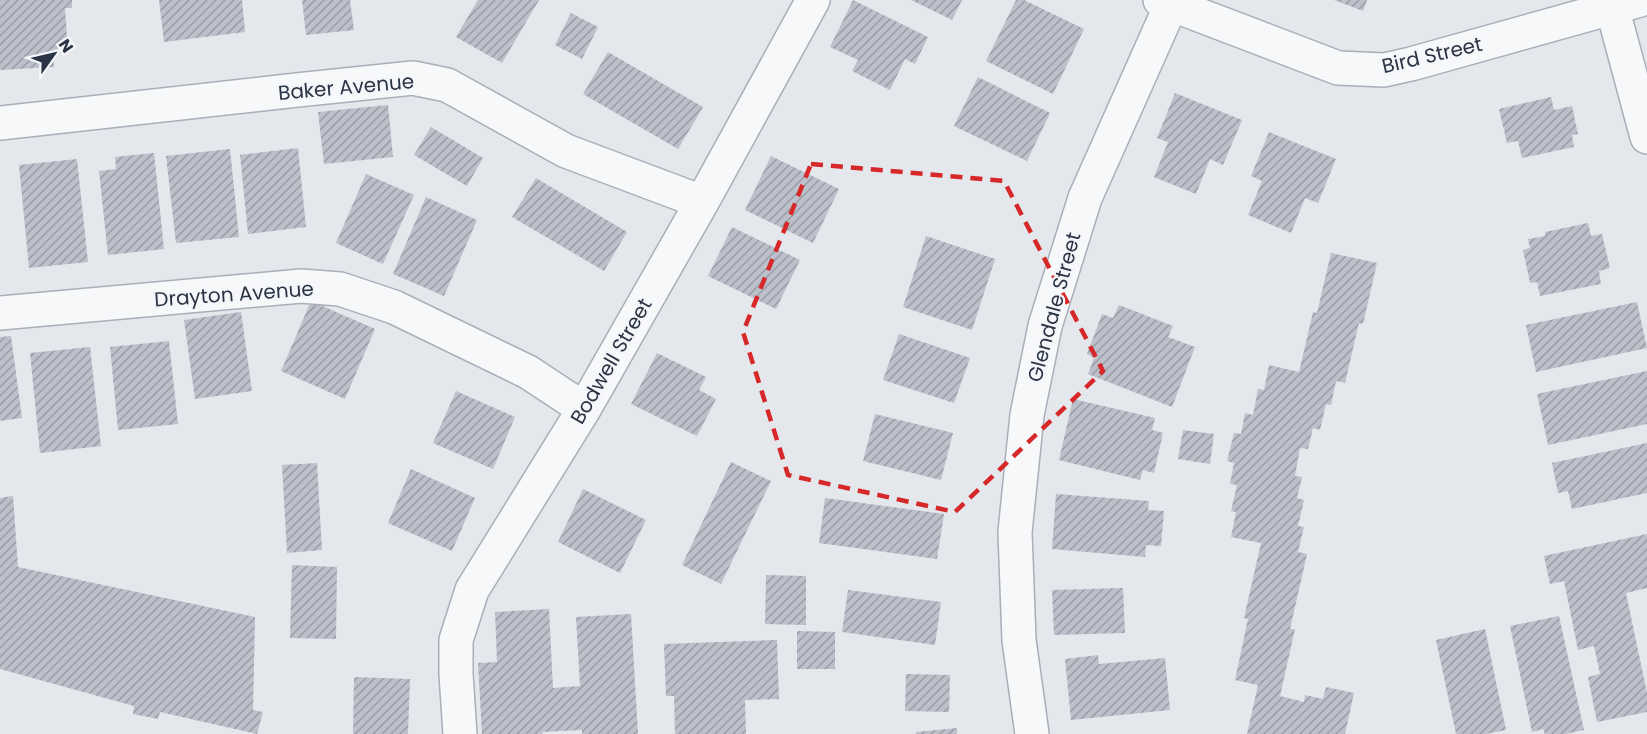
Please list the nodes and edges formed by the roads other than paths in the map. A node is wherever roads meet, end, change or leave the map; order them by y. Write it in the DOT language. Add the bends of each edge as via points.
graph roads {
  1 [pos="813,0"];
  2 [pos="1165,3"];
  3 [pos="1626,4"];
  4 [pos="0,123"];
  5 [pos="1647,137"];
  6 [pos="702,202"];
  7 [pos="0,313"];
  8 [pos="584,410"];
  9 [pos="460,734"];
  10 [pos="1032,734"];
  1 -- 6 [label="street, Bodwell Street"];
  2 -- 3 [label="street, Bird Street" via="1338,68 1384,70"];
  2 -- 10 [label="street, Glendale Street" via="1085,198 1045,326 1027,415 1015,532 1019,640"];
  3 -- 5 [label="street"];
  4 -- 6 [label="street, Baker Avenue" via="413,78 447,85 566,151"];
  6 -- 8 [label="street, Bodwell Street"];
  7 -- 8 [label="street, Drayton Avenue" via="301,286 340,289 394,307 528,372"];
  8 -- 9 [label="street, Bodwell Street" via="472,590 456,640"];
}
